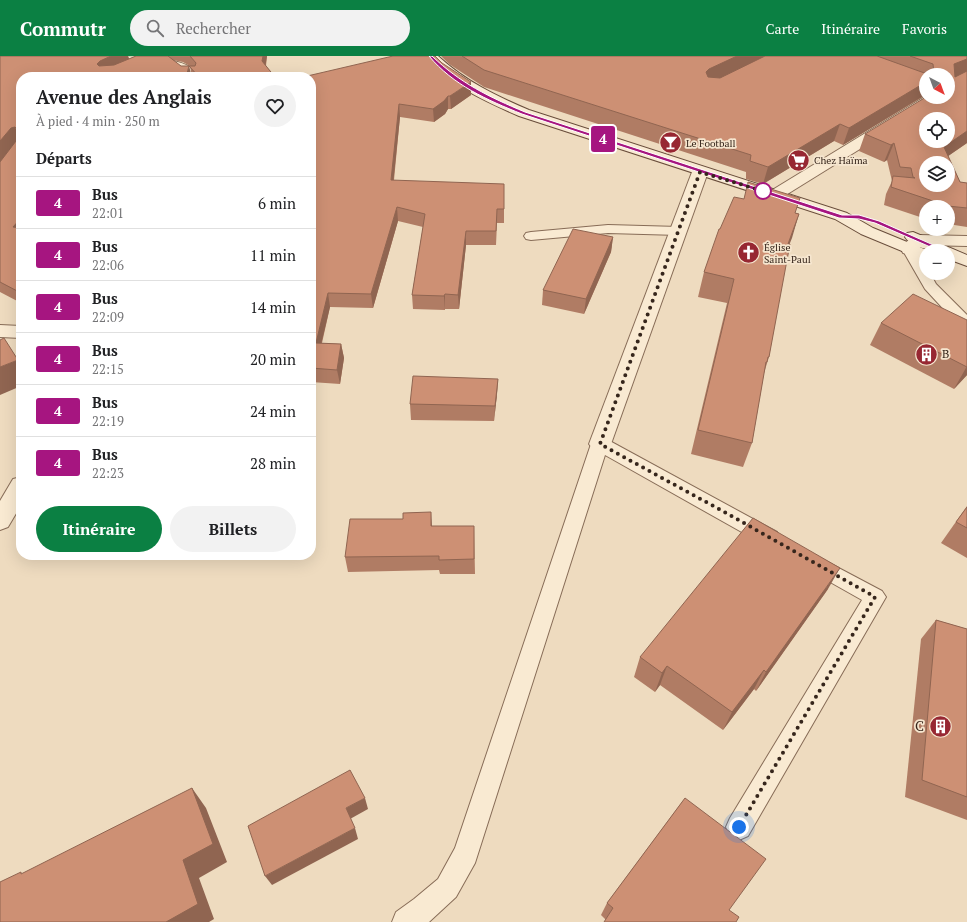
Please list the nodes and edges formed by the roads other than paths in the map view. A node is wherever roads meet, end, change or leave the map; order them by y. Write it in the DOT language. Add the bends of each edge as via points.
graph roads {
  1 [pos="115,56"];
  2 [pos="424,57"];
  3 [pos="149,59"];
  4 [pos="128,68"];
  5 [pos="188,72"];
  6 [pos="923,104"];
  7 [pos="700,172"];
  8 [pos="775,195"];
  9 [pos="679,230"];
  10 [pos="532,236"];
  11 [pos="967,241"];
  12 [pos="914,244"];
  13 [pos="919,246"];
  14 [pos="919,254"];
  15 [pos="955,258"];
  16 [pos="967,273"];
  17 [pos="928,280"];
  18 [pos="967,324"];
  19 [pos="0,331"];
  20 [pos="16,332"];
  21 [pos="600,444"];
  22 [pos="16,494"];
  23 [pos="0,521"];
  24 [pos="739,827"];
  25 [pos="406,922"];
  1 -- 3 [label="street"];
  2 -- 7 [label="street" via="493,100 524,113"];
  3 -- 4 [label="lane"];
  3 -- 5 [label="street" via="175,62"];
  6 -- 8 [label="street"];
  7 -- 8 [label="street"];
  7 -- 9 [label="street"];
  8 -- 12 [label="street" via="841,216 867,231"];
  9 -- 10 [label="lane" via="608,229"];
  9 -- 21 [label="street"];
  11 -- 12 [label="street"];
  12 -- 13 [label="street"];
  12 -- 14 [label="street"];
  15 -- 16 [label="street"];
  17 -- 18 [label="lane" via="930,286"];
  19 -- 20 [label="street"];
  21 -- 24 [label="lane" via="875,597"];
  21 -- 25 [label="lane" via="466,854 446,888"];
  22 -- 23 [label="street"];
}
